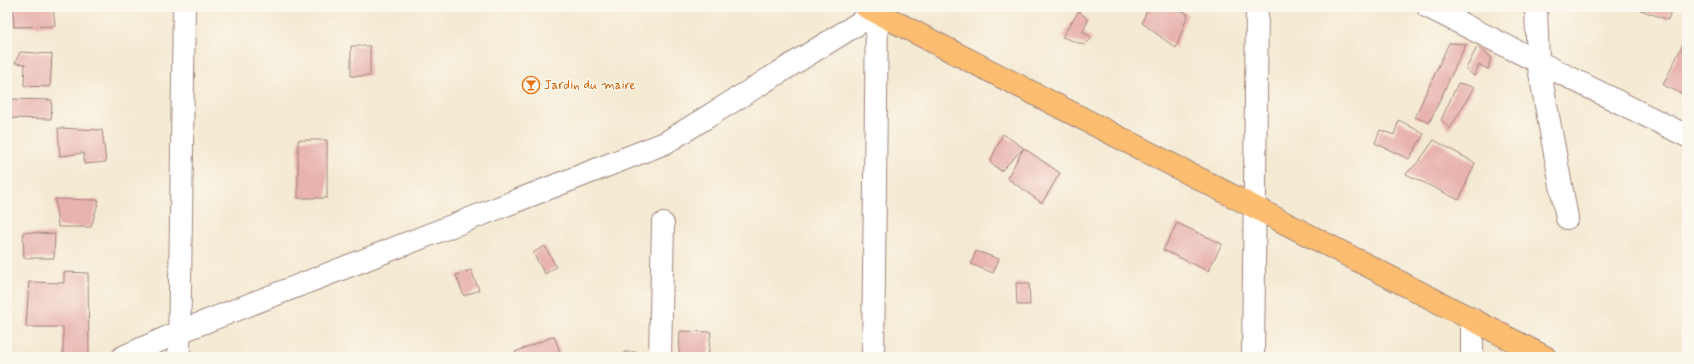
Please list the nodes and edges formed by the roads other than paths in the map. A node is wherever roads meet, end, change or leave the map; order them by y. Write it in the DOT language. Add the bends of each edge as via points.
graph roads {
  1 [pos="184,7"];
  2 [pos="1257,7"];
  3 [pos="1428,7"];
  4 [pos="1536,7"];
  5 [pos="872,10"];
  6 [pos="1538,62"];
  7 [pos="1687,136"];
  8 [pos="1256,208"];
  9 [pos="1567,218"];
  10 [pos="663,224"];
  11 [pos="1472,320"];
  12 [pos="179,332"];
  13 [pos="123,357"];
  14 [pos="179,357"];
  15 [pos="660,357"];
  16 [pos="874,357"];
  17 [pos="1253,357"];
  18 [pos="1472,357"];
  19 [pos="1545,357"];
  1 -- 12 [label="street"];
  2 -- 8 [label="street"];
  3 -- 6 [label="street"];
  4 -- 6 [label="street"];
  5 -- 8 [label="main road"];
  5 -- 12 [label="street" via="665,143"];
  5 -- 16 [label="street"];
  6 -- 7 [label="street"];
  6 -- 9 [label="street"];
  8 -- 11 [label="main road"];
  8 -- 17 [label="street"];
  10 -- 15 [label="street"];
  11 -- 18 [label="street"];
  11 -- 19 [label="main road"];
  12 -- 13 [label="street"];
  12 -- 14 [label="street"];
}
